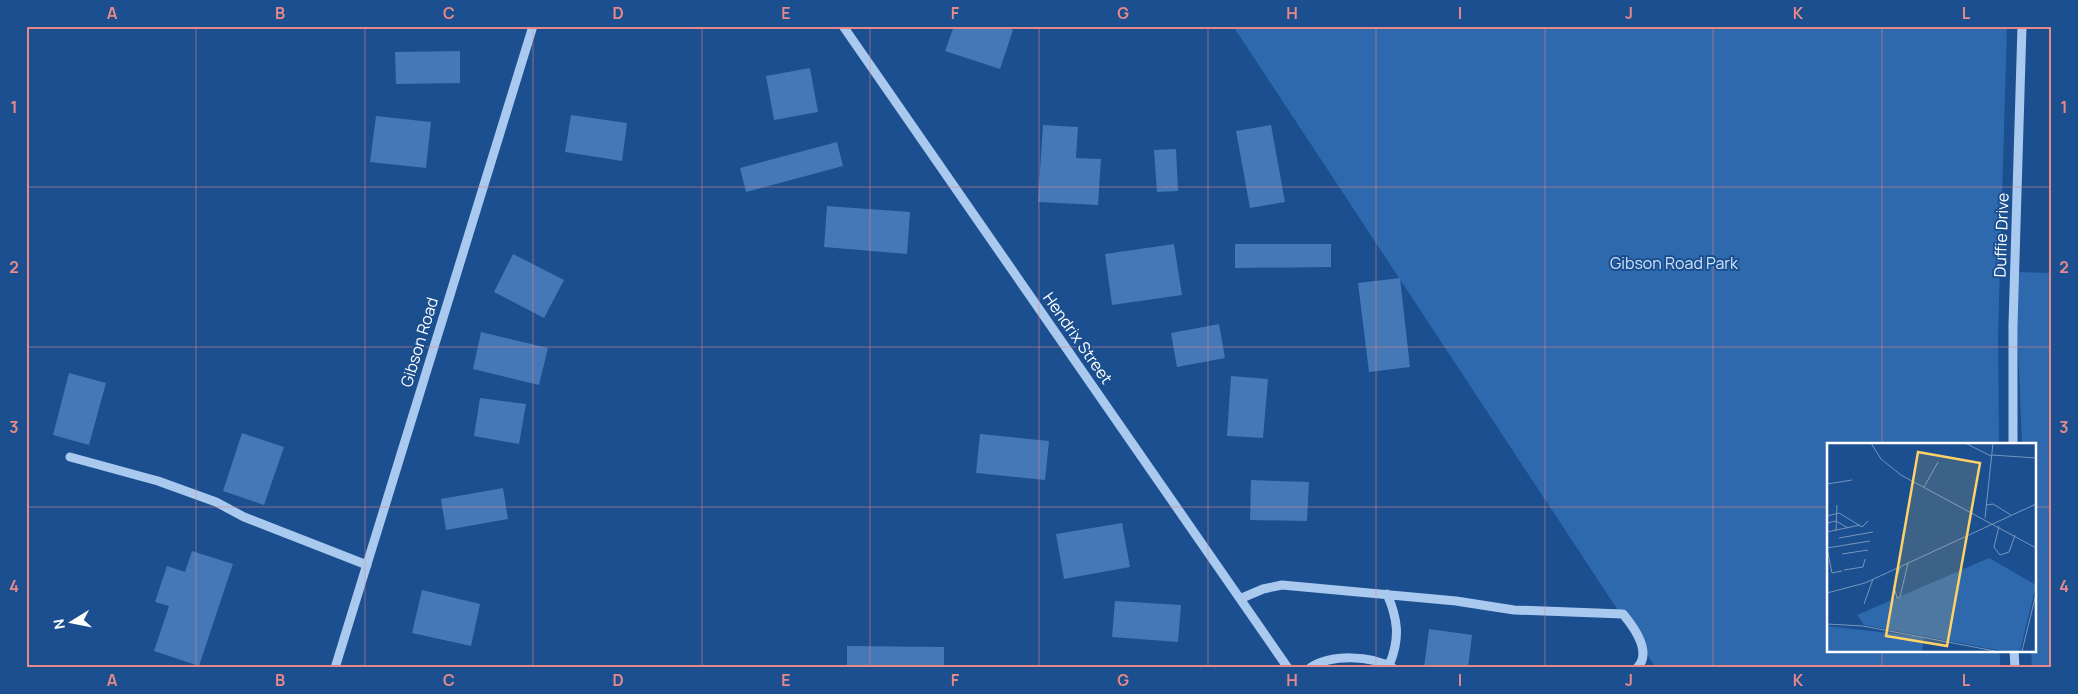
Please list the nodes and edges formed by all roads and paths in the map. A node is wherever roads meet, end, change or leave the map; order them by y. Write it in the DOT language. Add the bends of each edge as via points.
graph roads {
  1 [pos="533,26"];
  2 [pos="842,26"];
  3 [pos="2022,26"];
  4 [pos="2014,443"];
  5 [pos="70,457"];
  6 [pos="367,564"];
  7 [pos="1388,594"];
  8 [pos="1242,598"];
  9 [pos="2014,652"];
  10 [pos="1390,666"];
  11 [pos="335,668"];
  12 [pos="1288,668"];
  13 [pos="1310,668"];
  14 [pos="1637,668"];
  15 [pos="2014,668"];
  1 -- 6 [label="street, Gibson Road"];
  2 -- 8 [label="street, Hendrix Street"];
  3 -- 4 [label="street, Duffie Drive" via="2013,325"];
  5 -- 6 [label="street" via="158,481"];
  6 -- 11 [label="street, Gibson Road"];
  7 -- 8 [label="street" via="1282,585"];
  7 -- 10 [label="street" via="1396,614 1397,628 1397,646"];
  7 -- 14 [label="street" via="1514,610 1623,614 1638,631 1642,650"];
  8 -- 12 [label="street, Hendrix Street"];
  9 -- 15 [label="street"];
  10 -- 13 [label="street" via="1350,657 1322,660"];
}
